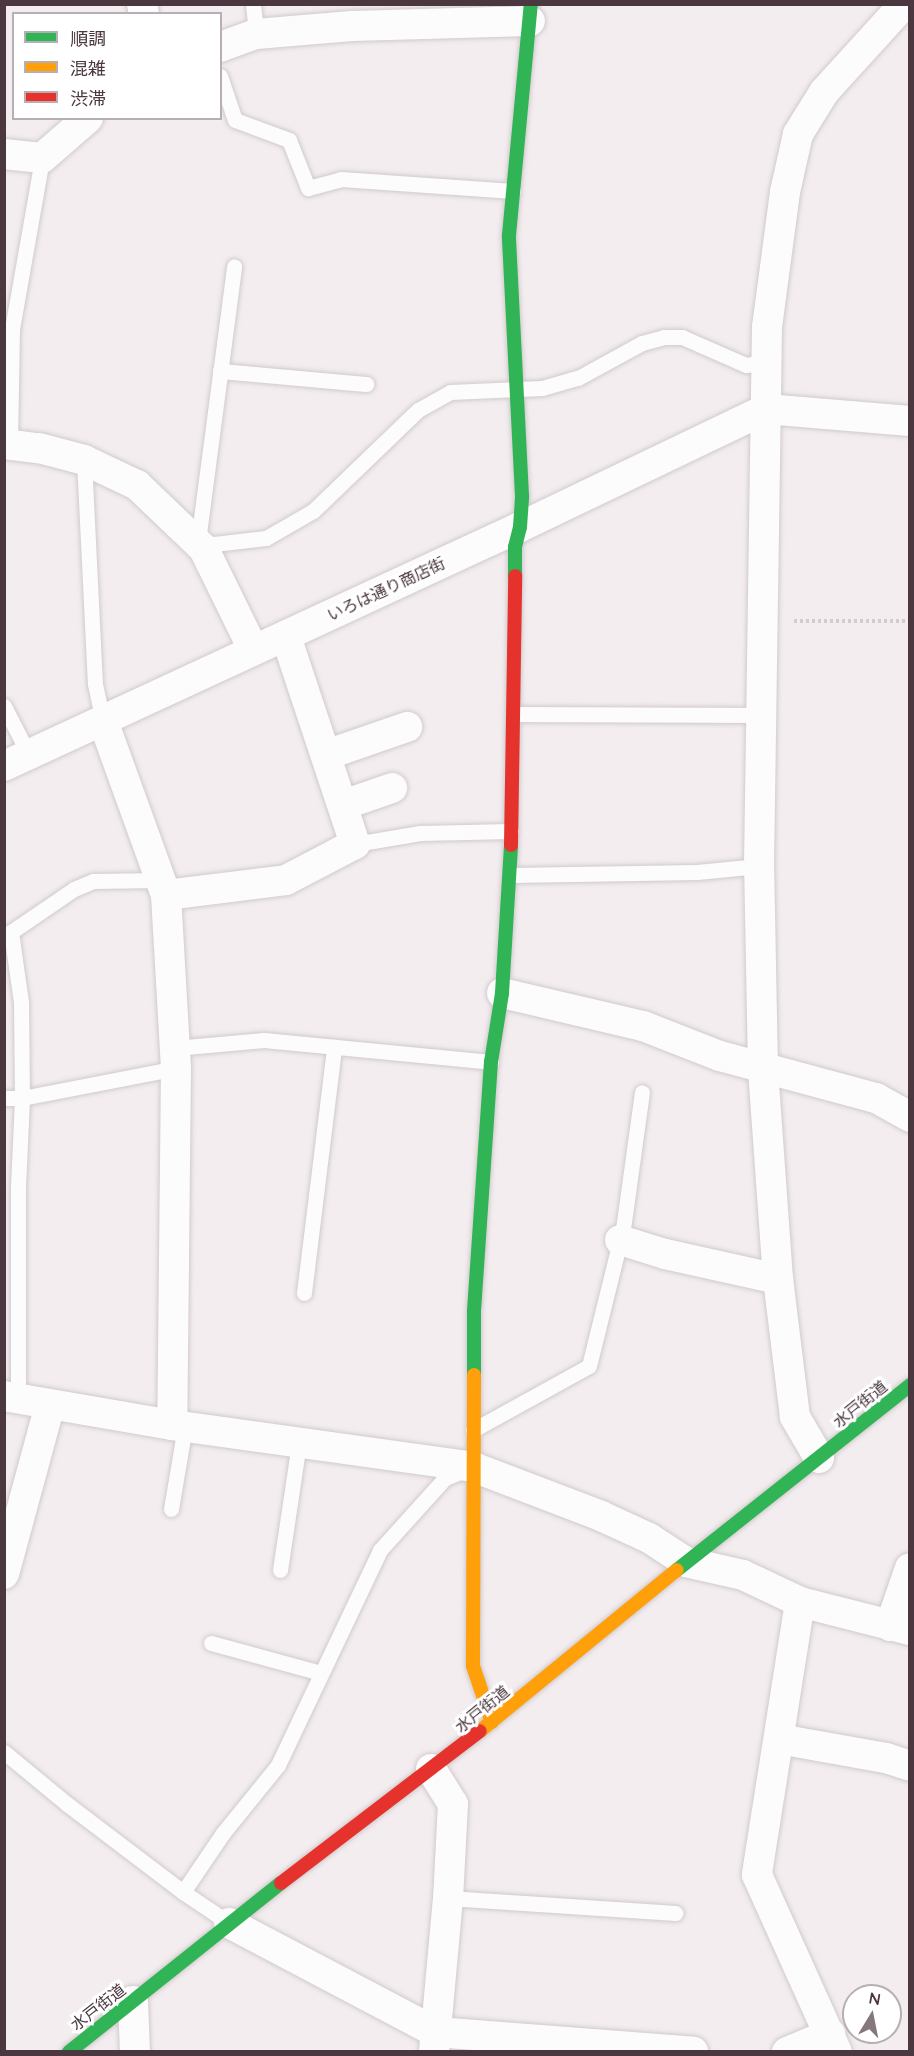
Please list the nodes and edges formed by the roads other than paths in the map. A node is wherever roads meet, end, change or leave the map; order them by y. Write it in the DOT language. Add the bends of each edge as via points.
graph roads {
  1 [pos="253,4"];
  2 [pos="904,4"];
  3 [pos="531,13"];
  4 [pos="256,34"];
  5 [pos="222,46"];
  6 [pos="222,82"];
  7 [pos="86,120"];
  8 [pos="4,154"];
  9 [pos="42,158"];
  10 [pos="513,191"];
  11 [pos="234,266"];
  12 [pos="766,362"];
  13 [pos="220,371"];
  14 [pos="366,384"];
  15 [pos="515,387"];
  16 [pos="766,409"];
  17 [pos="909,421"];
  18 [pos="7,444"];
  19 [pos="84,460"];
  20 [pos="520,527"];
  21 [pos="201,545"];
  22 [pos="286,636"];
  23 [pos="253,649"];
  24 [pos="4,706"];
  25 [pos="513,714"];
  26 [pos="760,715"];
  27 [pos="103,721"];
  28 [pos="407,727"];
  29 [pos="326,755"];
  30 [pos="17,761"];
  31 [pos="392,788"];
  32 [pos="343,805"];
  33 [pos="511,831"];
  34 [pos="355,844"];
  35 [pos="759,866"];
  36 [pos="511,875"];
  37 [pos="163,887"];
  38 [pos="8,932"];
  39 [pos="502,993"];
  40 [pos="334,1047"];
  41 [pos="175,1058"];
  42 [pos="491,1062"];
  43 [pos="763,1069"];
  44 [pos="642,1092"];
  45 [pos="4,1098"];
  46 [pos="22,1098"];
  47 [pos="909,1117"];
  48 [pos="620,1240"];
  49 [pos="778,1279"];
  50 [pos="304,1293"];
  51 [pos="909,1385"];
  52 [pos="11,1397"];
  53 [pos="50,1405"];
  54 [pos="178,1425"];
  55 [pos="473,1430"];
  56 [pos="299,1443"];
  57 [pos="819,1458"];
  58 [pos="473,1467"];
  59 [pos="171,1509"];
  60 [pos="686,1562"];
  61 [pos="909,1568"];
  62 [pos="280,1570"];
  63 [pos="4,1574"];
  64 [pos="800,1602"];
  65 [pos="900,1628"];
  66 [pos="211,1643"];
  67 [pos="321,1673"];
  68 [pos="492,1722"];
  69 [pos="779,1739"];
  70 [pos="4,1752"];
  71 [pos="909,1766"];
  72 [pos="431,1770"];
  73 [pos="183,1892"];
  74 [pos="448,1898"];
  75 [pos="675,1913"];
  76 [pos="229,1923"];
  77 [pos="133,2001"];
  78 [pos="435,2042"];
  79 [pos="833,2043"];
  80 [pos="598,2048"];
  81 [pos="69,2052"];
  82 [pos="135,2052"];
  83 [pos="693,2052"];
  84 [pos="787,2052"];
  1 -- 4 [label="lane"];
  2 -- 12 [label="street" via="824,92 798,134 785,192"];
  3 -- 4 [label="street"];
  3 -- 10 [label="main road"];
  4 -- 5 [label="street"];
  6 -- 10 [label="lane" via="235,120 289,140 308,188 341,179"];
  7 -- 9 [label="street"];
  8 -- 9 [label="street"];
  9 -- 18 [label="lane" via="12,329"];
  10 -- 15 [label="main road" via="509,235"];
  11 -- 13 [label="lane"];
  12 -- 15 [label="lane" via="747,365 682,337 664,337 642,343 578,378 542,388"];
  12 -- 16 [label="street"];
  13 -- 14 [label="lane"];
  13 -- 21 [label="lane"];
  15 -- 20 [label="main road" via="522,496"];
  15 -- 21 [label="lane" via="450,392 418,410 313,511 266,538"];
  16 -- 17 [label="street"];
  16 -- 20 [label="street, いろは通り商店街"];
  16 -- 26 [label="street"];
  18 -- 19 [label="street"];
  19 -- 21 [label="street" via="137,485"];
  19 -- 27 [label="lane" via="95,684"];
  20 -- 22 [label="street, いろは通り商店街"];
  20 -- 25 [label="main road" via="515,547"];
  21 -- 23 [label="street"];
  22 -- 23 [label="street, いろは通り商店街"];
  22 -- 29 [label="street"];
  23 -- 27 [label="street, いろは通り商店街"];
  24 -- 30 [label="lane"];
  25 -- 26 [label="lane"];
  25 -- 33 [label="main road"];
  26 -- 35 [label="street"];
  27 -- 30 [label="street, いろは通り商店街"];
  27 -- 37 [label="street"];
  28 -- 29 [label="street"];
  29 -- 32 [label="street"];
  31 -- 32 [label="street"];
  32 -- 34 [label="street"];
  33 -- 34 [label="lane" via="420,833"];
  33 -- 36 [label="main road"];
  34 -- 37 [label="street" via="286,880"];
  35 -- 36 [label="lane" via="697,872"];
  35 -- 43 [label="street"];
  36 -- 39 [label="main road"];
  37 -- 38 [label="lane" via="93,881"];
  37 -- 41 [label="street"];
  38 -- 46 [label="lane" via="21,1002"];
  39 -- 42 [label="main road"];
  39 -- 43 [label="street" via="643,1026"];
  40 -- 41 [label="lane" via="264,1040"];
  40 -- 42 [label="lane"];
  40 -- 50 [label="lane"];
  41 -- 46 [label="lane"];
  41 -- 54 [label="street"];
  42 -- 55 [label="main road" via="474,1311"];
  43 -- 47 [label="street" via="876,1098"];
  43 -- 49 [label="street"];
  44 -- 48 [label="lane"];
  45 -- 46 [label="lane"];
  46 -- 52 [label="lane"];
  48 -- 49 [label="street"];
  48 -- 55 [label="lane" via="589,1366"];
  49 -- 57 [label="street" via="795,1417"];
  51 -- 57 [label="main road, 水戸街道"];
  52 -- 53 [label="street"];
  53 -- 54 [label="street"];
  53 -- 63 [label="street"];
  54 -- 56 [label="street"];
  54 -- 59 [label="lane"];
  55 -- 58 [label="main road"];
  56 -- 58 [label="street"];
  56 -- 62 [label="lane"];
  57 -- 60 [label="main road, 水戸街道"];
  58 -- 60 [label="street" via="601,1516 649,1538"];
  58 -- 67 [label="lane" via="445,1478 380,1550"];
  58 -- 68 [label="main road" via="472,1666"];
  60 -- 64 [label="street" via="743,1575"];
  60 -- 68 [label="main road, 水戸街道"];
  61 -- 65 [label="street"];
  64 -- 65 [label="street"];
  64 -- 69 [label="street"];
  66 -- 67 [label="lane"];
  67 -- 73 [label="lane" via="279,1765 223,1833"];
  68 -- 72 [label="main road, 水戸街道"];
  69 -- 71 [label="street" via="886,1758"];
  69 -- 79 [label="street" via="758,1875"];
  70 -- 73 [label="lane"];
  72 -- 74 [label="street" via="453,1804"];
  72 -- 76 [label="main road, 水戸街道"];
  73 -- 76 [label="lane"];
  74 -- 75 [label="lane"];
  74 -- 78 [label="street"];
  76 -- 77 [label="main road, 水戸街道"];
  76 -- 78 [label="street"];
  77 -- 81 [label="main road, 水戸街道"];
  77 -- 82 [label="street"];
  78 -- 80 [label="street"];
  79 -- 84 [label="street"];
  80 -- 83 [label="street"];
}
